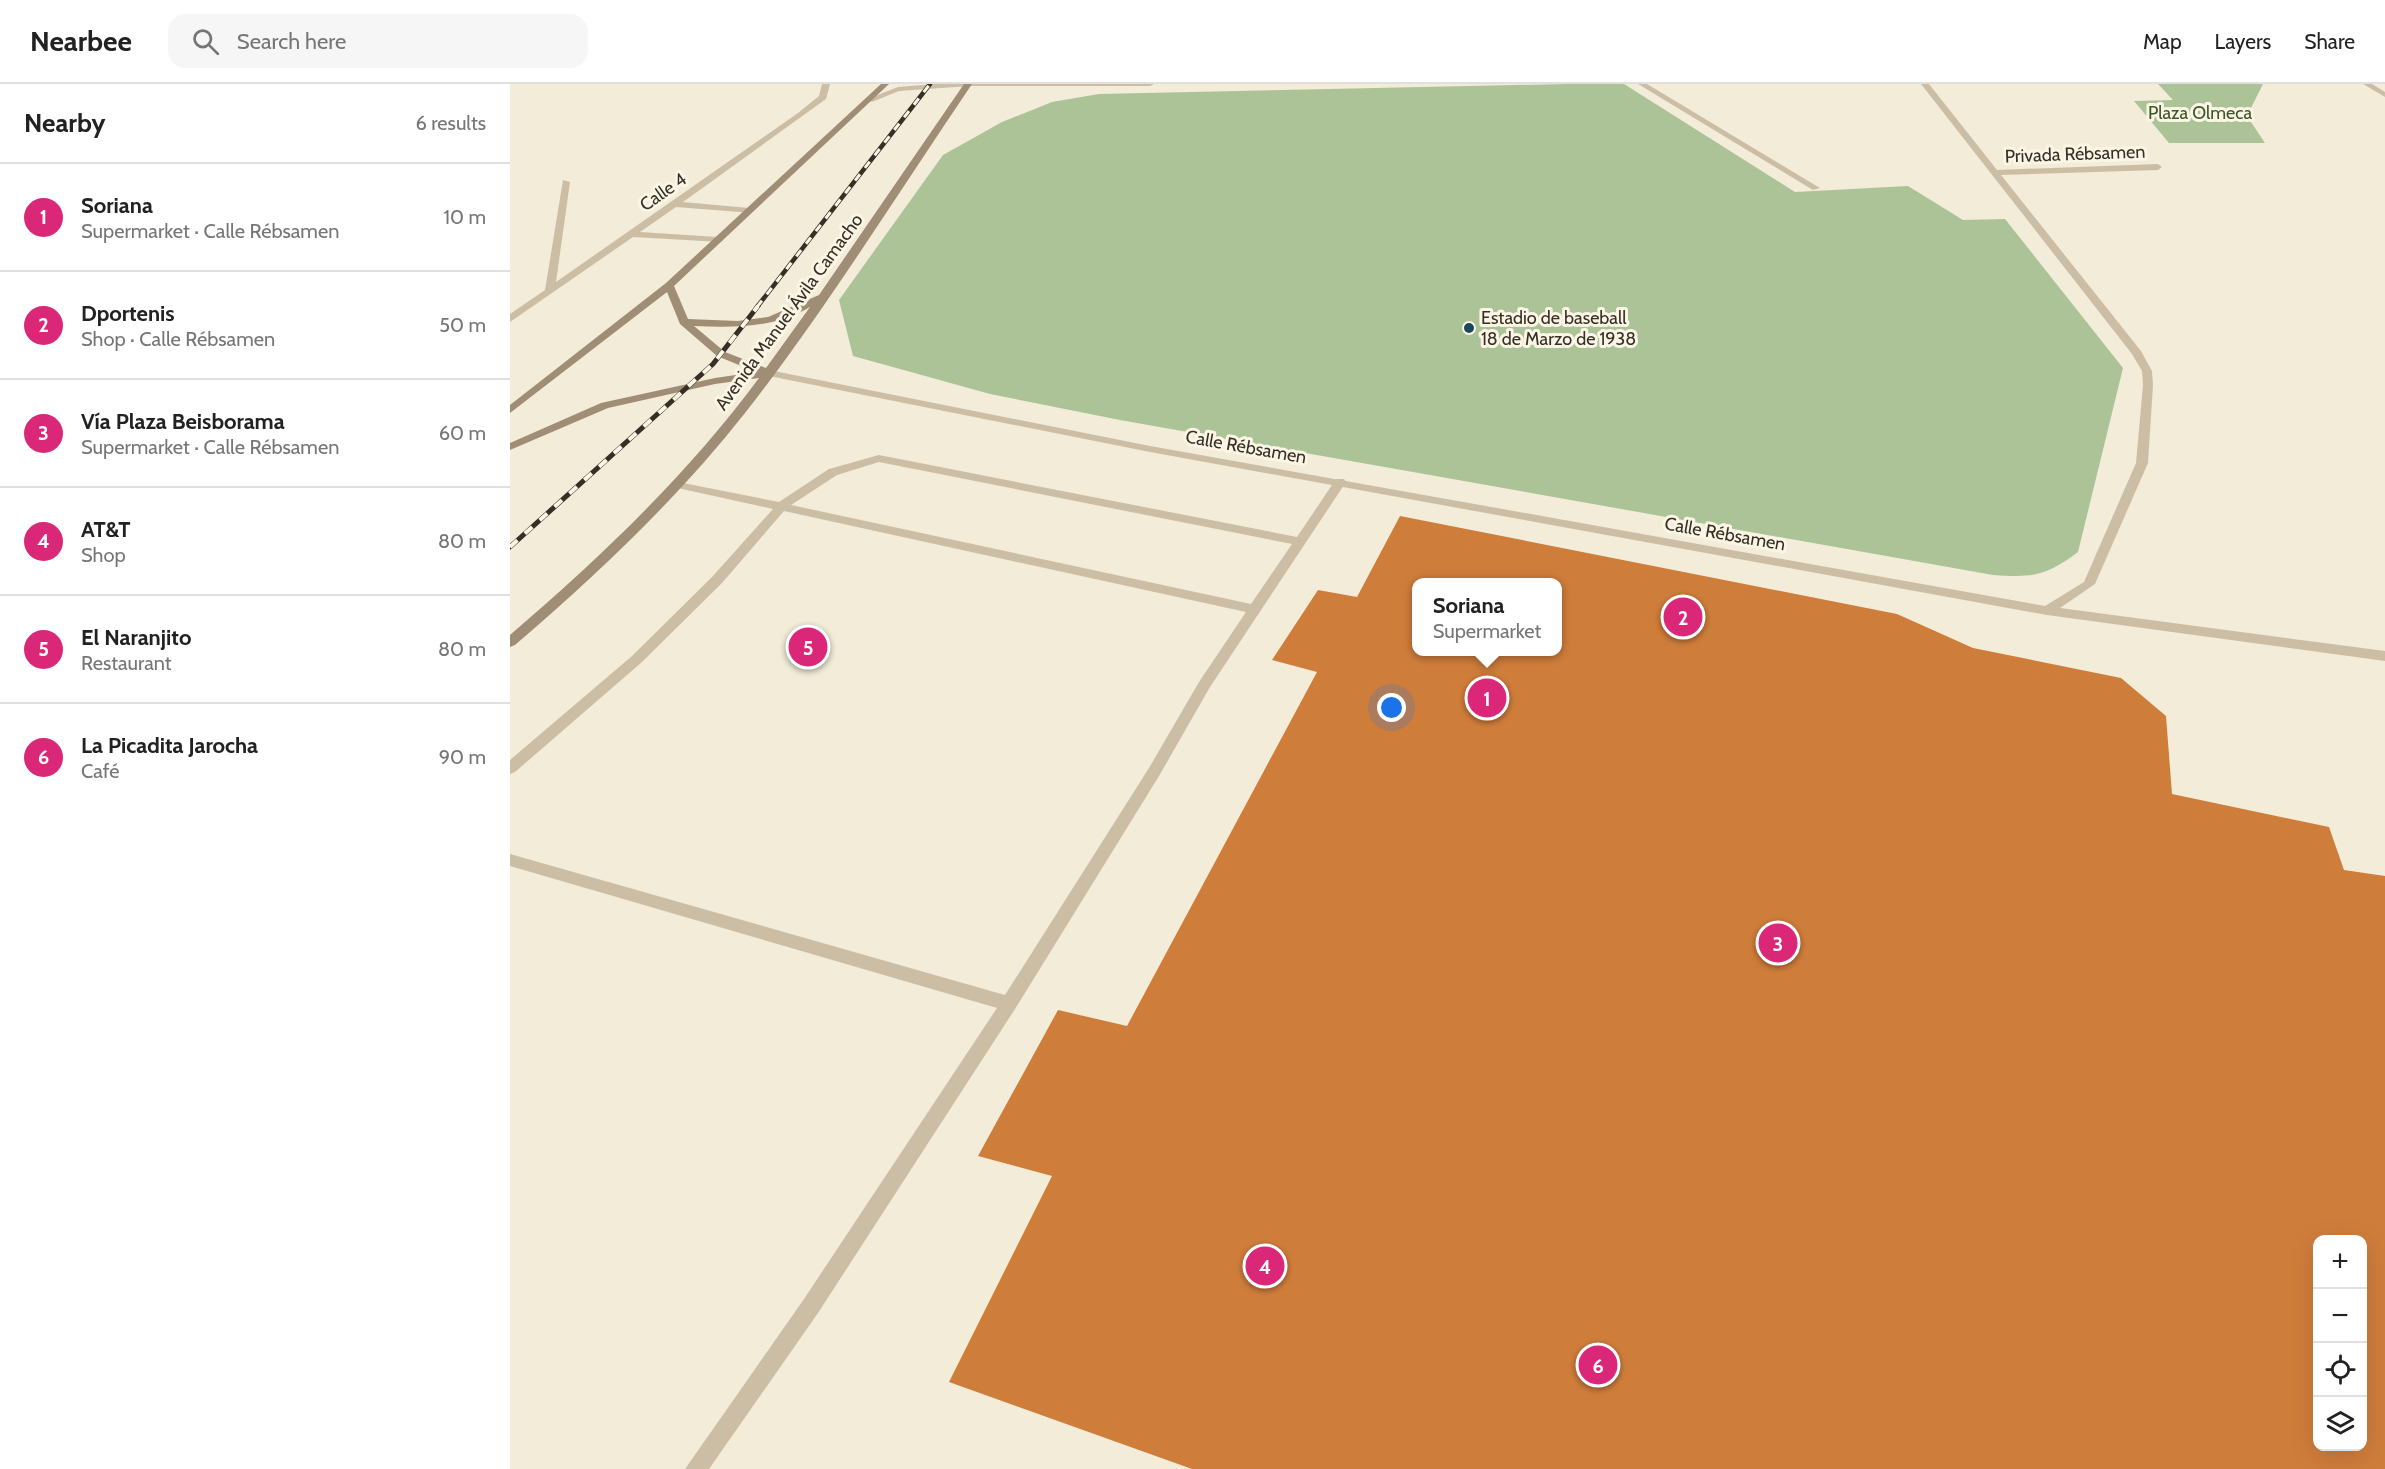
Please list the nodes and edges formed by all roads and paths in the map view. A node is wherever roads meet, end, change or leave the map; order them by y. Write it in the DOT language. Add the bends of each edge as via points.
graph roads {
  1 [pos="826,84"];
  2 [pos="885,84"];
  3 [pos="969,84"];
  4 [pos="1150,84"];
  5 [pos="1642,84"];
  6 [pos="1925,84"];
  7 [pos="2367,84"];
  8 [pos="2385,95"];
  9 [pos="869,100"];
  10 [pos="2158,167"];
  11 [pos="1993,173"];
  12 [pos="566,182"];
  13 [pos="1816,188"];
  14 [pos="674,204"];
  15 [pos="749,211"];
  16 [pos="632,234"];
  17 [pos="718,240"];
  18 [pos="669,285"];
  19 [pos="550,292"];
  20 [pos="825,294"];
  21 [pos="510,319"];
  22 [pos="684,322"];
  23 [pos="769,373"];
  24 [pos="510,410"];
  25 [pos="510,447"];
  26 [pos="1340,482"];
  27 [pos="677,484"];
  28 [pos="783,505"];
  29 [pos="1302,542"];
  30 [pos="1252,609"];
  31 [pos="2047,611"];
  32 [pos="510,642"];
  33 [pos="2385,656"];
  34 [pos="510,768"];
  35 [pos="510,860"];
  36 [pos="1009,1004"];
  37 [pos="696,1469"];
  1 -- 14 [label="street, Calle 4" via="823,97 801,115"];
  2 -- 9 [label="main road"];
  3 -- 4 [label="street"];
  3 -- 9 [label="street" via="898,89"];
  3 -- 20 [label="main road, Avenida Manuel Ávila Camacho"];
  5 -- 13 [label="street"];
  6 -- 11 [label="street"];
  7 -- 8 [label="street"];
  9 -- 15 [label="main road"];
  10 -- 11 [label="street, Privada Rébsamen"];
  11 -- 31 [label="street" via="2137,353 2147,371 2142,463 2089,584"];
  12 -- 19 [label="street"];
  14 -- 15 [label="street"];
  14 -- 16 [label="street, Calle 4"];
  15 -- 17 [label="main road"];
  16 -- 17 [label="street"];
  16 -- 19 [label="street, Calle 4"];
  17 -- 18 [label="main road"];
  18 -- 22 [label="main road"];
  18 -- 24 [label="main road"];
  19 -- 21 [label="street, Calle 4"];
  20 -- 22 [label="main road" via="776,320 742,326"];
  20 -- 23 [label="main road, Avenida Manuel Ávila Camacho"];
  22 -- 23 [label="main road" via="721,354"];
  23 -- 25 [label="main road" via="605,405"];
  23 -- 26 [label="street, Calle Rébsamen"];
  23 -- 27 [label="main road, Avenida Manuel Ávila Camacho"];
  26 -- 29 [label="street"];
  26 -- 31 [label="street, Calle Rébsamen"];
  27 -- 28 [label="street"];
  27 -- 32 [label="main road, Avenida Manuel Ávila Camacho" via="557,602"];
  28 -- 29 [label="street" via="833,472 879,458"];
  28 -- 30 [label="street"];
  28 -- 34 [label="street" via="717,580 637,659"];
  29 -- 30 [label="street"];
  30 -- 36 [label="street"];
  31 -- 33 [label="street, Calle Rébsamen"];
  35 -- 36 [label="street"];
  36 -- 37 [label="street" via="811,1306"];
}
